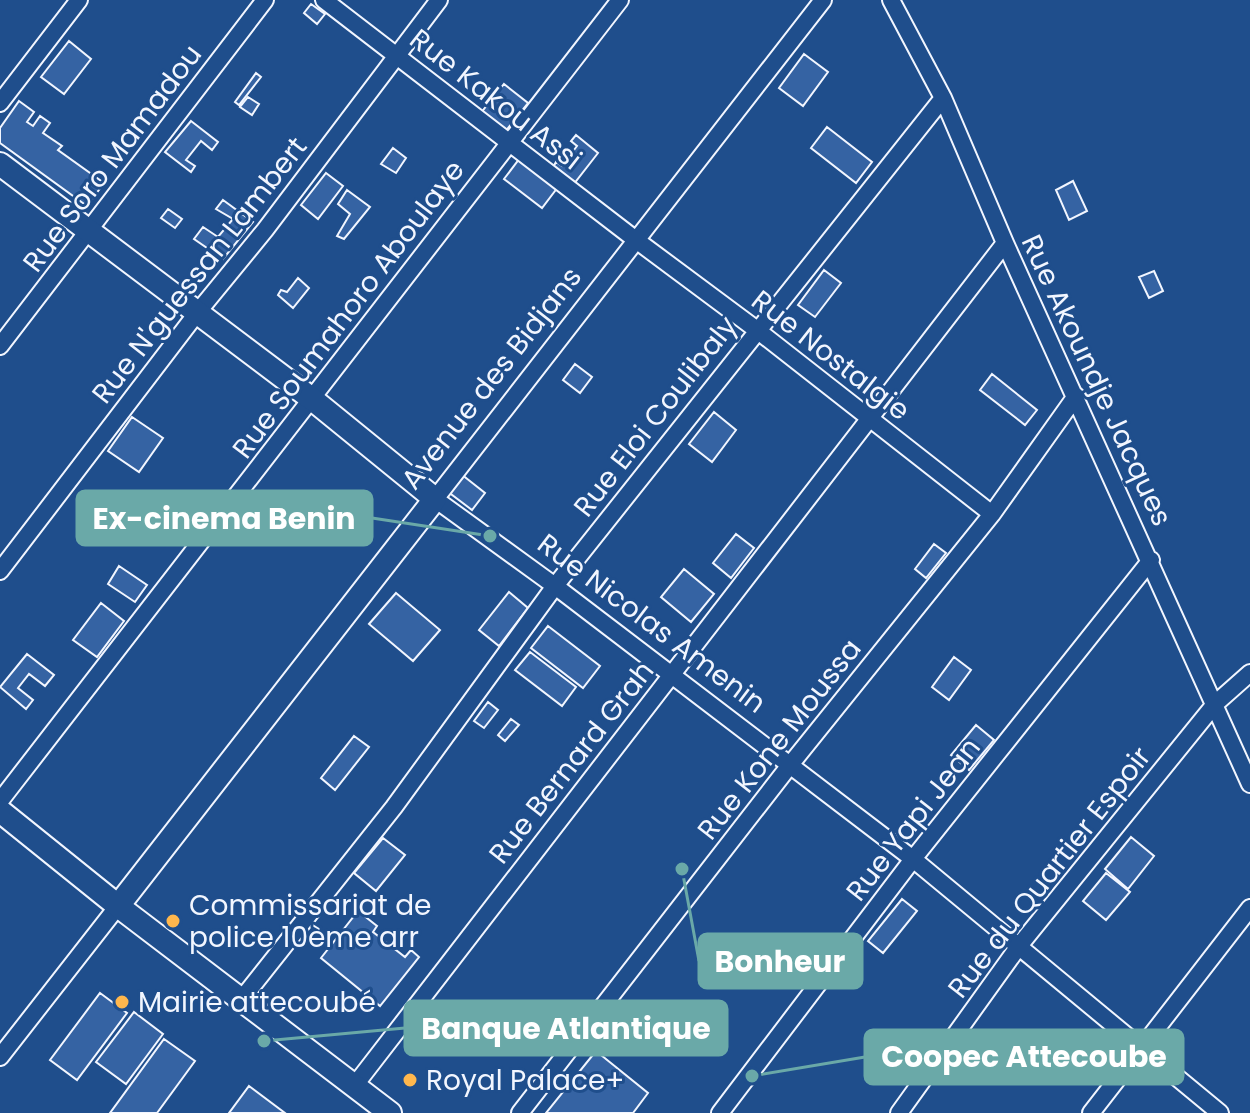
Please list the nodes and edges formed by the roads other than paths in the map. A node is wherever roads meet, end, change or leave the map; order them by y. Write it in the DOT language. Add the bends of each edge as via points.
graph roads {
  1 [pos="79,0"];
  2 [pos="265,0"];
  3 [pos="324,0"];
  4 [pos="439,0"];
  5 [pos="620,0"];
  6 [pos="823,0"];
  7 [pos="891,0"];
  8 [pos="396,54"];
  9 [pos="943,98"];
  10 [pos="0,103"];
  11 [pos="508,142"];
  12 [pos="0,164"];
  13 [pos="90,231"];
  14 [pos="636,240"];
  15 [pos="1005,243"];
  16 [pos="197,313"];
  17 [pos="757,330"];
  18 [pos="0,346"];
  19 [pos="1076,396"];
  20 [pos="312,399"];
  21 [pos="870,418"];
  22 [pos="435,499"];
  23 [pos="992,514"];
  24 [pos="1151,560"];
  25 [pos="0,571"];
  26 [pos="555,586"];
  27 [pos="1250,673"];
  28 [pos="672,675"];
  29 [pos="1215,704"];
  30 [pos="790,765"];
  31 [pos="1250,784"];
  32 [pos="0,801"];
  33 [pos="0,811"];
  34 [pos="913,859"];
  35 [pos="118,906"];
  36 [pos="1250,908"];
  37 [pos="1019,946"];
  38 [pos="241,1000"];
  39 [pos="1141,1047"];
  40 [pos="0,1057"];
  41 [pos="355,1085"];
  42 [pos="390,1113"];
  43 [pos="520,1113"];
  44 [pos="720,1113"];
  45 [pos="899,1113"];
  46 [pos="1091,1113"];
  47 [pos="1220,1113"];
  1 -- 10 [label="street"];
  2 -- 13 [label="street, Rue Soro Mamadou"];
  3 -- 8 [label="street, Rue Kakou Assi"];
  4 -- 8 [label="street, Rue N'guessan Lambert"];
  5 -- 11 [label="street, Rue Soumahoro Aboulaye"];
  6 -- 14 [label="street, Avenue des Bidjans"];
  7 -- 9 [label="street, Rue Akoundje Jacques"];
  8 -- 11 [label="street, Rue Kakou Assi"];
  8 -- 16 [label="street, Rue N'guessan Lambert"];
  9 -- 15 [label="street, Rue Akoundje Jacques"];
  9 -- 17 [label="street, Rue Eloi Coulibaly"];
  11 -- 14 [label="street, Rue Kakou Assi"];
  11 -- 20 [label="street, Rue Soumahoro Aboulaye"];
  12 -- 13 [label="street, Rue Nicolas Amenin"];
  13 -- 16 [label="street, Rue Nicolas Amenin"];
  13 -- 18 [label="street, Rue Soro Mamadou"];
  14 -- 17 [label="street, Rue Nostalgie"];
  14 -- 22 [label="street, Avenue des Bidjans"];
  15 -- 19 [label="street, Rue Akoundje Jacques"];
  15 -- 21 [label="street, Rue Bernard Grah"];
  16 -- 20 [label="street, Rue Nicolas Amenin"];
  16 -- 25 [label="street, Rue N'guessan Lambert"];
  17 -- 21 [label="street, Rue Nostalgie"];
  17 -- 26 [label="street, Rue Eloi Coulibaly"];
  19 -- 23 [label="street, Rue Kone Moussa"];
  19 -- 24 [label="street, Rue Akoundje Jacques"];
  20 -- 22 [label="street, Rue Nicolas Amenin"];
  20 -- 32 [label="street, Rue Soumahoro Aboulaye"];
  21 -- 23 [label="street, Rue Nostalgie"];
  21 -- 28 [label="street, Rue Bernard Grah"];
  22 -- 26 [label="street, Rue Nicolas Amenin"];
  22 -- 35 [label="street, Avenue des Bidjans"];
  23 -- 30 [label="street, Rue Kone Moussa"];
  24 -- 29 [label="street, Rue Akoundje Jacques"];
  24 -- 34 [label="street, Rue Yapi Jean"];
  26 -- 28 [label="street, Rue Nicolas Amenin"];
  26 -- 38 [label="street, Rue Eloi Coulibaly" via="394,807"];
  27 -- 29 [label="street, Rue du Quartier Espoir"];
  28 -- 30 [label="street, Rue Nicolas Amenin"];
  28 -- 41 [label="street, Rue Bernard Grah"];
  29 -- 31 [label="street, Rue Akoundje Jacques"];
  29 -- 37 [label="street, Rue du Quartier Espoir"];
  30 -- 34 [label="street, Rue Nicolas Amenin"];
  30 -- 43 [label="street, Rue Kone Moussa"];
  33 -- 35 [label="street"];
  34 -- 37 [label="street, Rue Nicolas Amenin"];
  34 -- 44 [label="street, Rue Yapi Jean"];
  35 -- 38 [label="street"];
  35 -- 40 [label="street, Avenue des Bidjans"];
  36 -- 39 [label="street"];
  37 -- 39 [label="street, Rue Nicolas Amenin"];
  37 -- 45 [label="street, Rue du Quartier Espoir"];
  38 -- 41 [label="street"];
  39 -- 46 [label="street"];
  39 -- 47 [label="street, Rue Nicolas Amenin"];
  41 -- 42 [label="street"];
}
